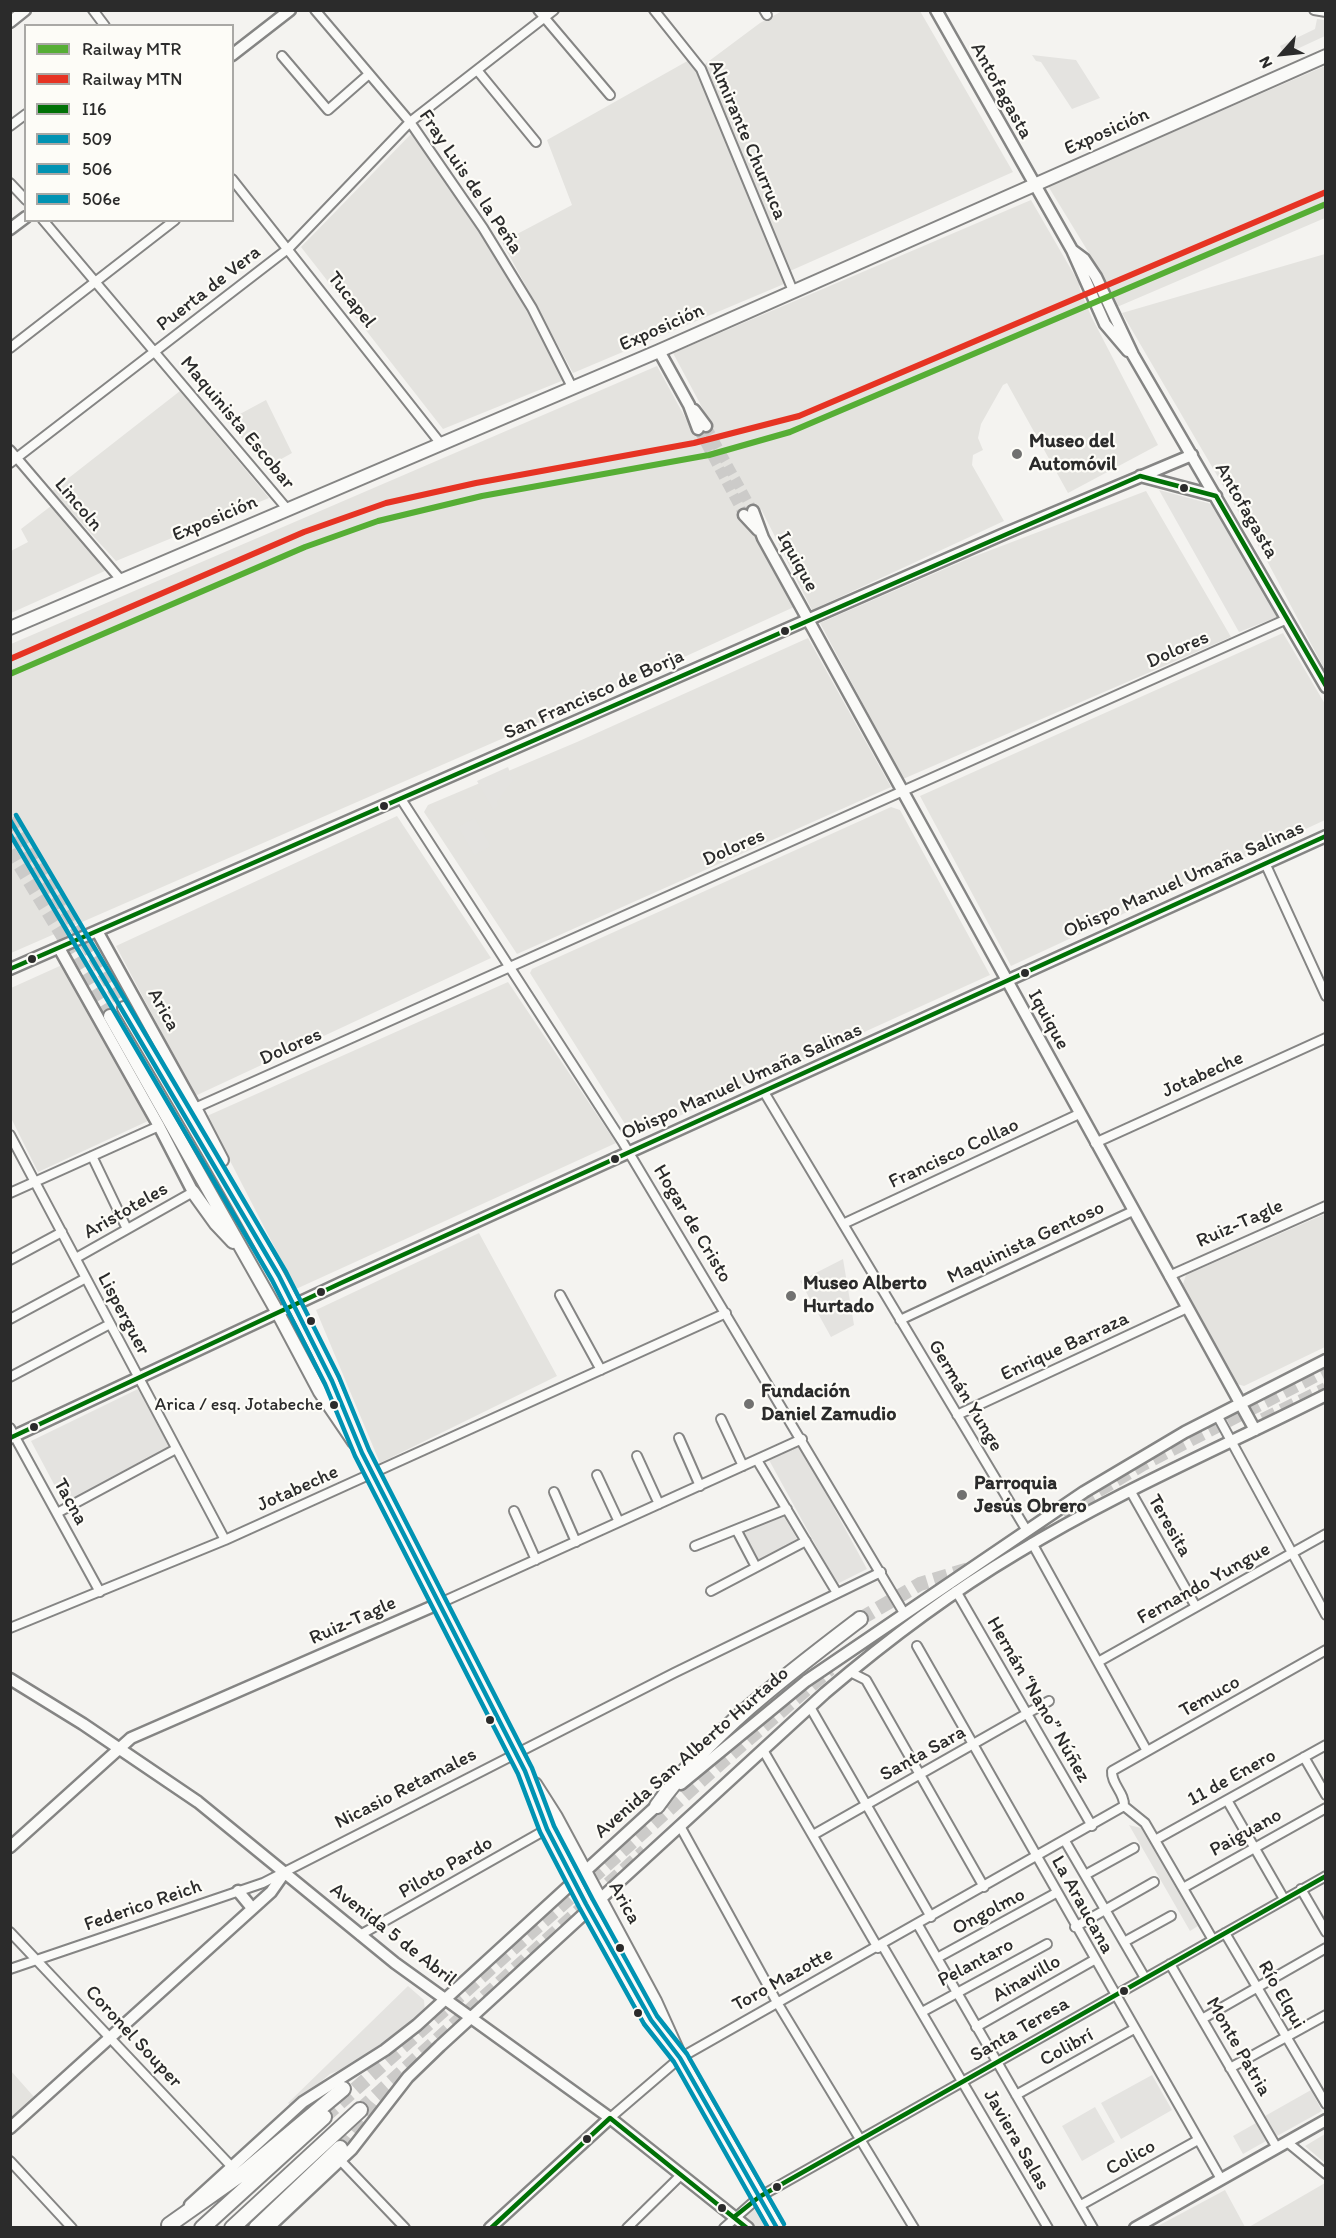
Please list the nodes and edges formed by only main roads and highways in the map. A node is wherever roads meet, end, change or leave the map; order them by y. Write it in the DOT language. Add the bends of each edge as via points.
graph roads {
  1 [pos="1326,56"];
  2 [pos="10,628"];
  3 [pos="124,1008"];
  4 [pos="110,1016"];
  5 [pos="195,1108"];
  6 [pos="193,1192"];
  7 [pos="245,1216"];
  8 [pos="244,1253"];
  9 [pos="362,1453"];
  10 [pos="860,1619"];
  11 [pos="525,1771"];
  12 [pos="657,1806"];
  13 [pos="680,2058"];
  14 [pos="343,2089"];
  15 [pos="360,2110"];
  16 [pos="324,2117"];
  17 [pos="340,2154"];
  18 [pos="168,2226"];
  19 [pos="202,2228"];
  20 [pos="232,2228"];
  21 [pos="256,2228"];
  22 [pos="777,2228"];
  1 -- 2 [label="main road, Exposición" via="573,389"];
  3 -- 7 [label="main road, Arica"];
  4 -- 8 [label="main road, Arica"];
  5 -- 7 [label="main road"];
  6 -- 8 [label="main road"];
  7 -- 9 [label="main road, Arica" via="345,1408"];
  8 -- 9 [label="main road, Arica" via="320,1392"];
  9 -- 11 [label="main road, Arica"];
  10 -- 12 [label="highway" via="762,1698 686,1770"];
  11 -- 13 [label="main road, Arica" via="556,1817 669,2026"];
  11 -- 13 [label="main road, Arica" via="547,1829 589,1910 651,2020"];
  13 -- 22 [label="main road, Arica"];
  14 -- 18 [label="highway" via="244,2172"];
  15 -- 20 [label="highway"];
  16 -- 19 [label="highway"];
  17 -- 21 [label="highway"];
}
